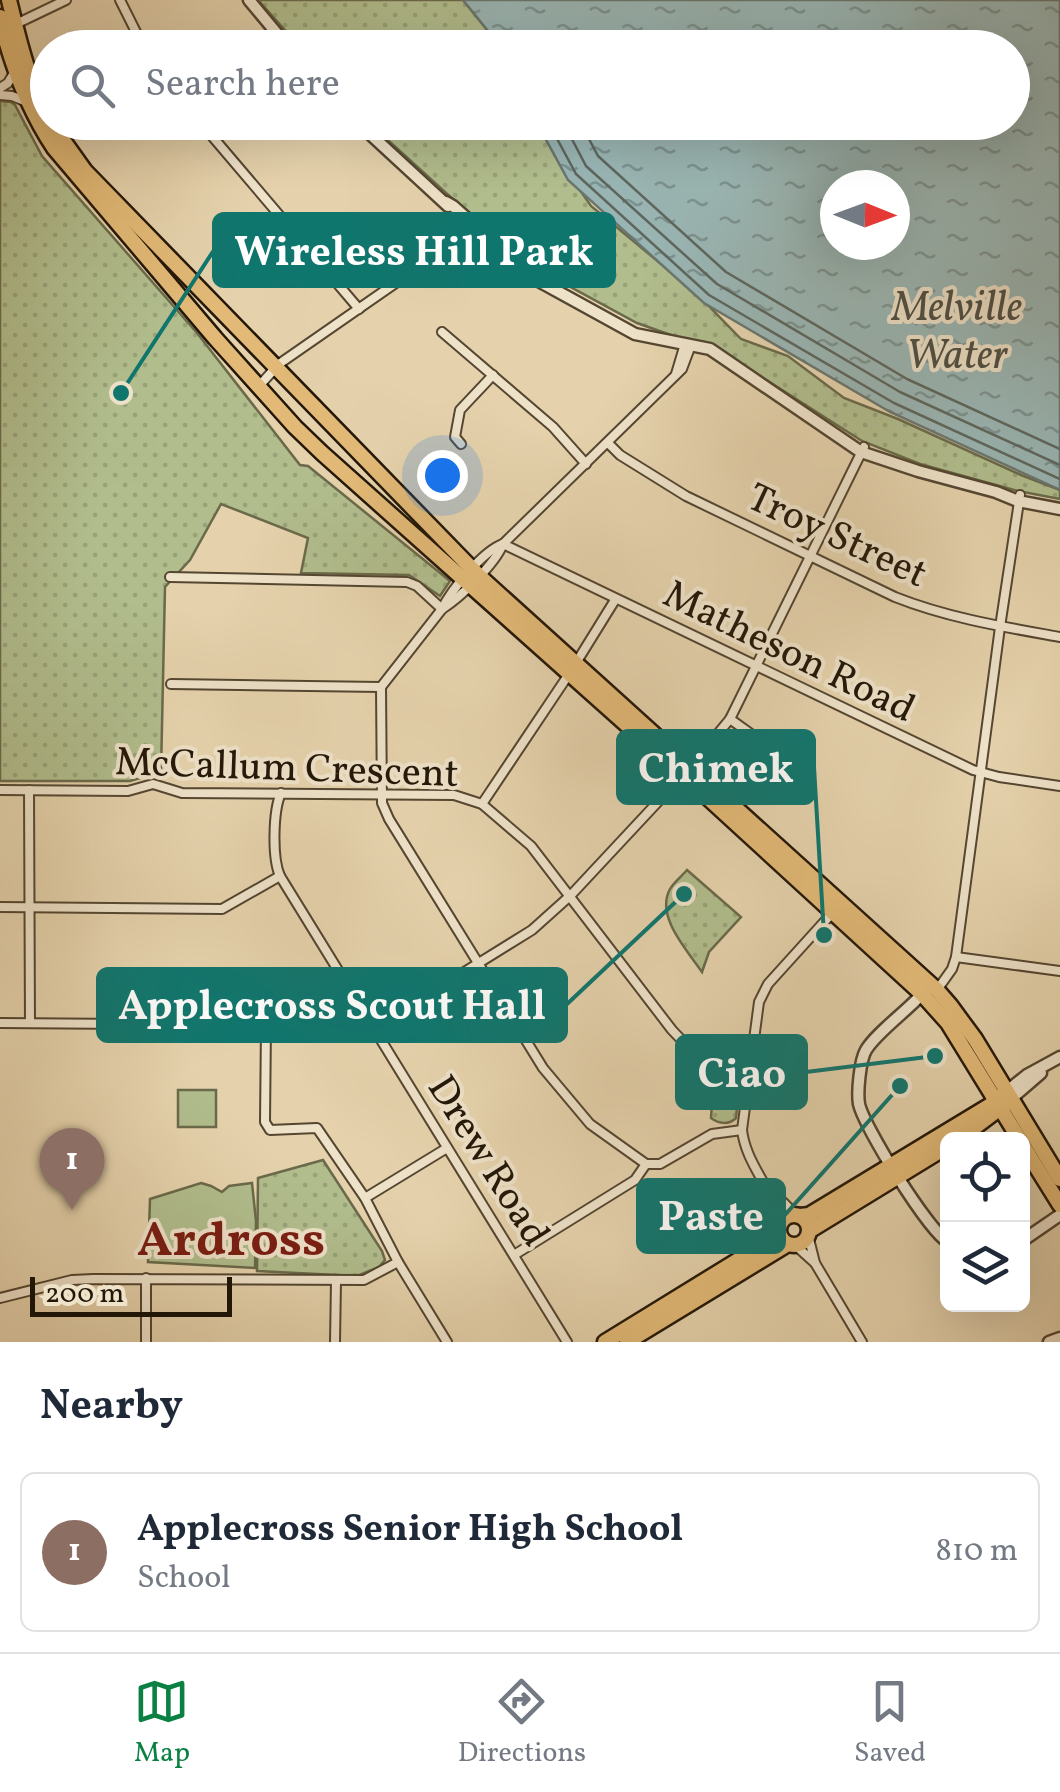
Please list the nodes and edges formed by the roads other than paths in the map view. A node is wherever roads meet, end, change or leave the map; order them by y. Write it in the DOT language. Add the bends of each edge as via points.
graph roads {
  1 [pos="9,0"];
  2 [pos="66,0"];
  3 [pos="120,0"];
  4 [pos="248,0"];
  5 [pos="0,17"];
  6 [pos="15,25"];
  7 [pos="135,30"];
  8 [pos="274,30"];
  9 [pos="15,71"];
  10 [pos="30,77"];
  11 [pos="0,88"];
  12 [pos="0,96"];
  13 [pos="28,102"];
  14 [pos="30,106"];
  15 [pos="49,140"];
  16 [pos="63,140"];
  17 [pos="215,140"];
  18 [pos="377,140"];
  19 [pos="474,228"];
  20 [pos="358,309"];
  21 [pos="442,332"];
  22 [pos="688,347"];
  23 [pos="276,368"];
  24 [pos="493,375"];
  25 [pos="258,386"];
  26 [pos="462,444"];
  27 [pos="608,444"];
  28 [pos="863,449"];
  29 [pos="586,464"];
  30 [pos="1019,498"];
  31 [pos="1060,509"];
  32 [pos="503,544"];
  33 [pos="810,557"];
  34 [pos="170,577"];
  35 [pos="471,577"];
  36 [pos="616,600"];
  37 [pos="442,610"];
  38 [pos="1000,627"];
  39 [pos="1060,636"];
  40 [pos="758,666"];
  41 [pos="572,668"];
  42 [pos="171,684"];
  43 [pos="381,687"];
  44 [pos="730,719"];
  45 [pos="800,768"];
  46 [pos="687,771"];
  47 [pos="980,772"];
  48 [pos="1060,786"];
  49 [pos="0,790"];
  50 [pos="29,790"];
  51 [pos="281,793"];
  52 [pos="382,794"];
  53 [pos="482,804"];
  54 [pos="280,876"];
  55 [pos="571,895"];
  56 [pos="0,907"];
  57 [pos="31,907"];
  58 [pos="837,907"];
  59 [pos="956,957"];
  60 [pos="480,964"];
  61 [pos="1060,971"];
  62 [pos="929,992"];
  63 [pos="0,1023"];
  64 [pos="30,1024"];
  65 [pos="266,1025"];
  66 [pos="372,1026"];
  67 [pos="1060,1057"];
  68 [pos="748,1078"];
  69 [pos="985,1082"];
  70 [pos="1004,1100"];
  71 [pos="980,1118"];
  72 [pos="742,1130"];
  73 [pos="966,1132"];
  74 [pos="1005,1132"];
  75 [pos="1017,1132"];
  76 [pos="447,1148"];
  77 [pos="940,1150"];
  78 [pos="1030,1156"];
  79 [pos="646,1164"];
  80 [pos="895,1170"];
  81 [pos="1060,1179"];
  82 [pos="768,1186"];
  83 [pos="366,1198"];
  84 [pos="1060,1205"];
  85 [pos="798,1215"];
  86 [pos="1060,1215"];
  87 [pos="780,1226"];
  88 [pos="809,1233"];
  89 [pos="1030,1235"];
  90 [pos="940,1238"];
  91 [pos="792,1244"];
  92 [pos="514,1255"];
  93 [pos="398,1262"];
  94 [pos="815,1263"];
  95 [pos="146,1278"];
  96 [pos="336,1281"];
  97 [pos="0,1298"];
  98 [pos="849,1322"];
  99 [pos="1060,1338"];
  100 [pos="146,1342"];
  101 [pos="335,1342"];
  102 [pos="448,1342"];
  103 [pos="568,1342"];
  104 [pos="605,1342"];
  105 [pos="627,1342"];
  106 [pos="851,1342"];
  107 [pos="862,1342"];
  108 [pos="1050,1342"];
  1 -- 6 [label="highway"];
  2 -- 6 [label="street"];
  3 -- 7 [label="street"];
  4 -- 8 [label="street"];
  5 -- 9 [label="highway"];
  6 -- 10 [label="highway"];
  9 -- 11 [label="street"];
  9 -- 13 [label="highway"];
  12 -- 13 [label="street"];
  13 -- 14 [label="highway"];
  15 -- 25 [label="highway"];
  16 -- 23 [label="highway" via="85,171"];
  17 -- 20 [label="street"];
  18 -- 19 [label="street"];
  19 -- 20 [label="street"];
  19 -- 22 [label="street" via="532,278 635,334"];
  20 -- 23 [label="street"];
  21 -- 24 [label="street"];
  22 -- 27 [label="street" via="676,374"];
  22 -- 28 [label="street" via="710,349"];
  23 -- 25 [label="street"];
  23 -- 35 [label="highway"];
  24 -- 26 [label="street" via="460,410 455,437"];
  24 -- 29 [label="street"];
  25 -- 35 [label="highway" via="322,453"];
  27 -- 29 [label="street"];
  27 -- 33 [label="street, Troy Street" via="686,496"];
  28 -- 30 [label="street"];
  28 -- 33 [label="street"];
  29 -- 32 [label="street"];
  30 -- 31 [label="street"];
  30 -- 38 [label="street"];
  32 -- 35 [label="street" via="494,546"];
  32 -- 36 [label="street, Matheson Road"];
  33 -- 38 [label="street, Troy Street" via="914,605"];
  33 -- 40 [label="street"];
  34 -- 37 [label="street" via="407,582"];
  35 -- 37 [label="street"];
  35 -- 41 [label="highway"];
  36 -- 40 [label="street, Matheson Road"];
  36 -- 41 [label="street"];
  37 -- 43 [label="street"];
  38 -- 39 [label="street, Troy Street"];
  38 -- 47 [label="street"];
  40 -- 44 [label="street"];
  40 -- 47 [label="street, Matheson Road"];
  41 -- 46 [label="highway"];
  41 -- 53 [label="street"];
  42 -- 43 [label="street"];
  43 -- 52 [label="street"];
  44 -- 45 [label="street"];
  44 -- 46 [label="street"];
  46 -- 55 [label="street"];
  46 -- 58 [label="highway"];
  47 -- 48 [label="street, Matheson Road"];
  47 -- 59 [label="street"];
  49 -- 50 [label="street, McCallum Crescent"];
  50 -- 51 [label="street, McCallum Crescent" via="128,791 153,784 182,794"];
  50 -- 57 [label="street"];
  51 -- 52 [label="street, McCallum Crescent"];
  51 -- 54 [label="street, Drew Road"];
  52 -- 53 [label="street, McCallum Crescent" via="454,795"];
  52 -- 60 [label="street" via="396,831"];
  53 -- 55 [label="street, McCallum Crescent" via="531,846"];
  54 -- 57 [label="street" via="222,910"];
  54 -- 66 [label="street, Drew Road"];
  55 -- 60 [label="street"];
  55 -- 68 [label="street, McCallum Crescent" via="692,1051"];
  56 -- 57 [label="street"];
  57 -- 64 [label="street"];
  58 -- 62 [label="highway"];
  58 -- 68 [label="street" via="764,990"];
  59 -- 61 [label="street"];
  59 -- 62 [label="street"];
  60 -- 66 [label="street"];
  60 -- 79 [label="street" via="568,1101"];
  62 -- 69 [label="highway"];
  62 -- 70 [label="highway" via="969,1030"];
  62 -- 80 [label="street" via="865,1051 860,1075 864,1120"];
  63 -- 64 [label="street"];
  64 -- 65 [label="street"];
  65 -- 66 [label="street"];
  65 -- 83 [label="street" via="265,1122 270,1130 318,1128"];
  66 -- 76 [label="street, Drew Road"];
  67 -- 70 [label="street"];
  68 -- 72 [label="street"];
  69 -- 70 [label="highway"];
  69 -- 71 [label="highway"];
  70 -- 71 [label="highway"];
  70 -- 75 [label="highway"];
  70 -- 81 [label="highway"];
  71 -- 73 [label="highway"];
  71 -- 74 [label="highway"];
  71 -- 80 [label="highway"];
  72 -- 79 [label="street" via="712,1134 660,1164"];
  72 -- 82 [label="street"];
  76 -- 83 [label="street"];
  76 -- 92 [label="street, Drew Road"];
  77 -- 80 [label="highway"];
  78 -- 84 [label="highway"];
  79 -- 92 [label="street" via="635,1180"];
  80 -- 85 [label="highway"];
  80 -- 88 [label="highway"];
  80 -- 90 [label="street"];
  82 -- 85 [label="street"];
  82 -- 87 [label="street"];
  83 -- 93 [label="street"];
  85 -- 87 [label="highway"];
  85 -- 88 [label="highway"];
  86 -- 89 [label="street"];
  87 -- 91 [label="highway"];
  87 -- 104 [label="highway" via="766,1243"];
  88 -- 91 [label="highway"];
  88 -- 94 [label="street"];
  91 -- 94 [label="street"];
  91 -- 105 [label="highway"];
  92 -- 103 [label="street, Drew Road"];
  93 -- 96 [label="street" via="368,1279"];
  93 -- 102 [label="street"];
  94 -- 98 [label="street"];
  95 -- 96 [label="street"];
  95 -- 97 [label="street" via="72,1280"];
  95 -- 100 [label="street"];
  96 -- 101 [label="street"];
  98 -- 106 [label="street"];
  98 -- 107 [label="street"];
  99 -- 108 [label="street"];
}
